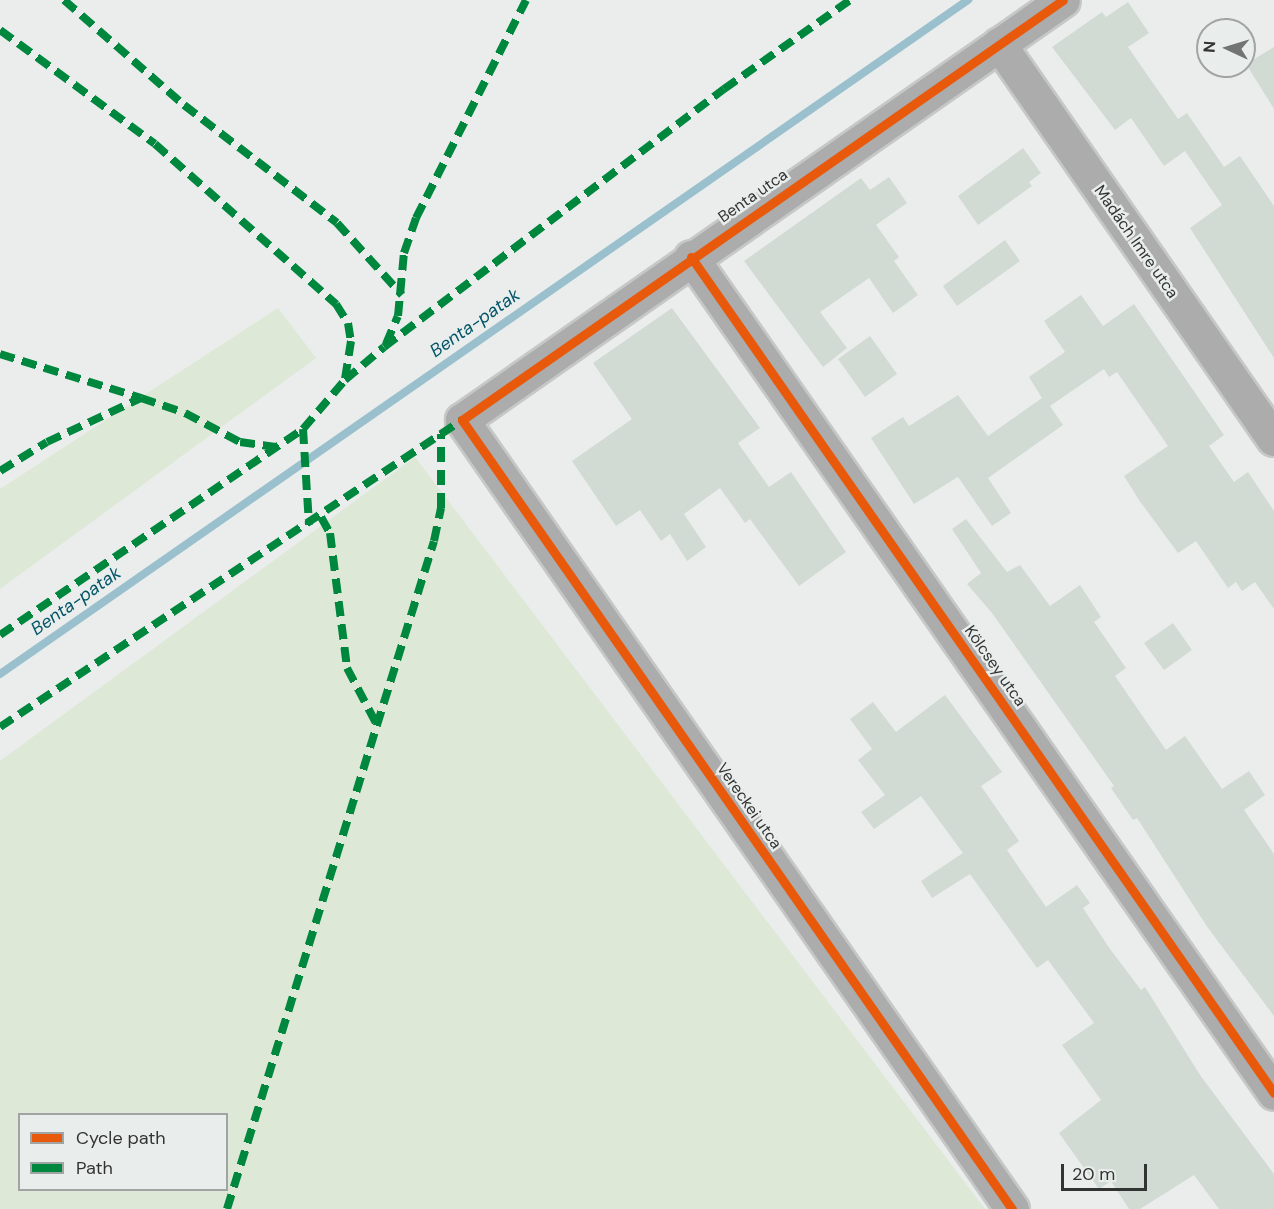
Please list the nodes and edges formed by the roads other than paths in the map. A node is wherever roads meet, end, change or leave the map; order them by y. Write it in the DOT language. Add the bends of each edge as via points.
graph roads {
  1 [pos="1063,0"];
  2 [pos="999,44"];
  3 [pos="691,257"];
  4 [pos="462,420"];
  5 [pos="1274,439"];
  6 [pos="1274,1093"];
  7 [pos="1012,1209"];
  1 -- 2 [label="street, Benta utca"];
  2 -- 3 [label="street, Benta utca"];
  2 -- 5 [label="street, Madách Imre utca"];
  3 -- 4 [label="street, Benta utca"];
  3 -- 6 [label="street, Kölcsey utca"];
  4 -- 7 [label="street, Vereckei utca"];
}
